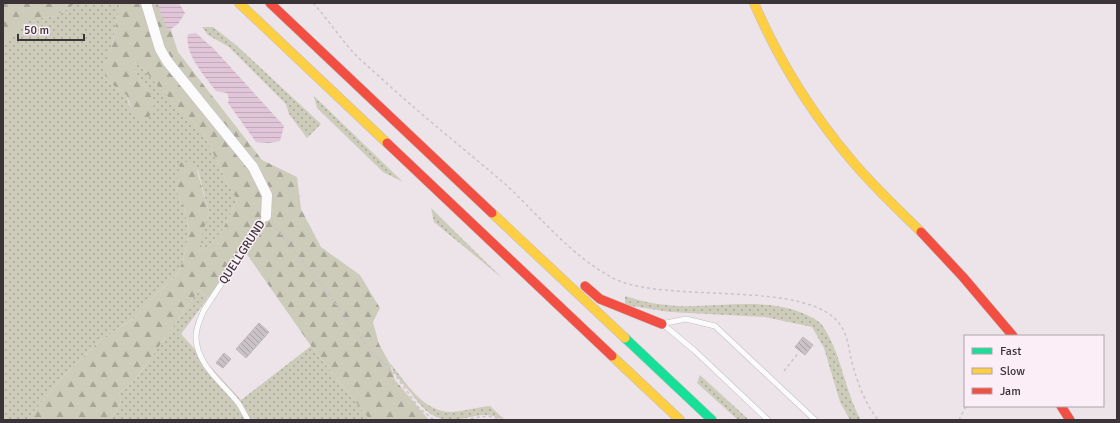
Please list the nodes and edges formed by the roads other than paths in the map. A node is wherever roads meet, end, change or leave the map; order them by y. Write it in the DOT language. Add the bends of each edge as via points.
graph roads {
  1 [pos="146,3"];
  2 [pos="239,3"];
  3 [pos="270,3"];
  4 [pos="754,3"];
  5 [pos="266,216"];
  6 [pos="537,254"];
  7 [pos="562,266"];
  8 [pos="578,280"];
  9 [pos="662,324"];
  10 [pos="1012,335"];
  11 [pos="664,404"];
  12 [pos="1063,407"];
  13 [pos="248,420"];
  14 [pos="676,420"];
  15 [pos="680,420"];
  16 [pos="712,420"];
  17 [pos="768,420"];
  18 [pos="815,420"];
  19 [pos="1070,420"];
  1 -- 5 [label="street, QUELLGRUND" via="160,49 167,61 253,167 267,195"];
  2 -- 11 [label="main road"];
  3 -- 6 [label="main road"];
  4 -- 10 [label="main road" via="780,57 820,121 868,179 909,220"];
  5 -- 13 [label="lane, QUELLGRUND" via="204,310 197,325 198,349 208,368 239,404"];
  6 -- 7 [label="main road"];
  6 -- 16 [label="main road"];
  8 -- 9 [label="main road" via="600,299"];
  9 -- 17 [label="lane" via="695,351"];
  9 -- 18 [label="lane" via="686,319 715,326"];
  11 -- 14 [label="main road"];
  11 -- 15 [label="main road"];
  12 -- 19 [label="main road"];
}
